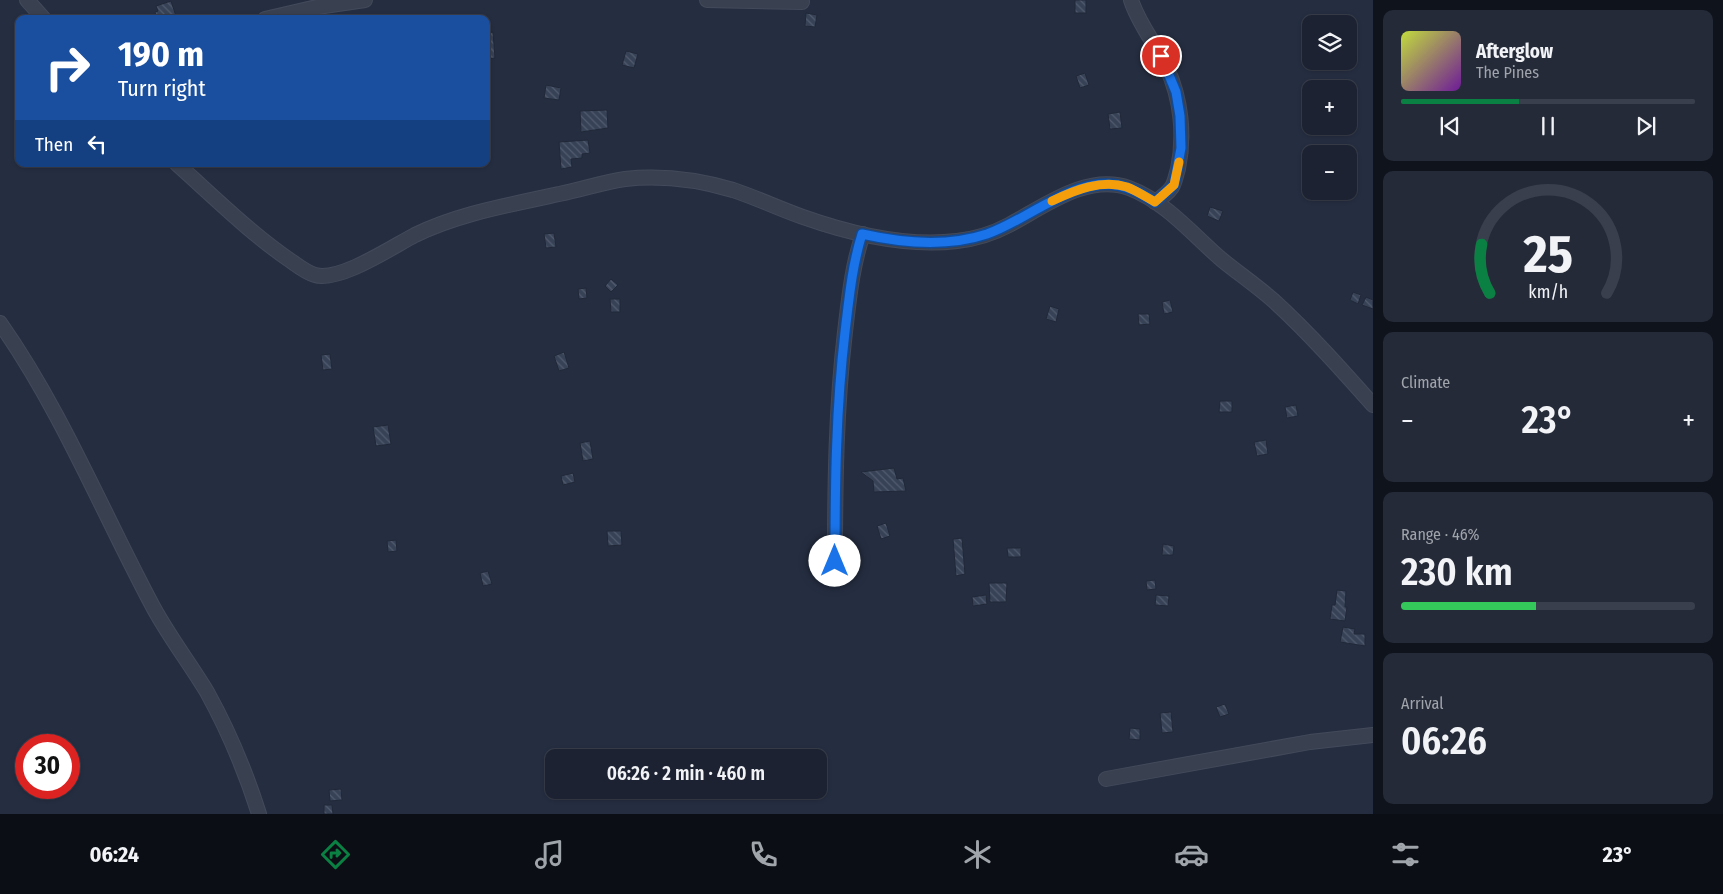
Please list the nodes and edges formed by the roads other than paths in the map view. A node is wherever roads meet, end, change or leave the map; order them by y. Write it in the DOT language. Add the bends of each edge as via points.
graph roads {
  1 [pos="27,0"];
  2 [pos="365,0"];
  3 [pos="707,0"];
  4 [pos="1132,0"];
  5 [pos="802,2"];
  6 [pos="40,15"];
  7 [pos="283,15"];
  8 [pos="180,167"];
  9 [pos="1155,202"];
  10 [pos="862,234"];
  11 [pos="0,323"];
  12 [pos="1373,405"];
  13 [pos="835,561"];
  14 [pos="1373,735"];
  15 [pos="1106,779"];
  16 [pos="259,814"];
  1 -- 6 [label="street"];
  2 -- 7 [label="street"];
  3 -- 5 [label="street"];
  4 -- 9 [label="street" via="1141,24 1168,69 1180,116 1181,148 1175,181 1171,189"];
  8 -- 10 [label="street" via="278,252 316,275 331,275 352,268 419,233 478,212 623,179 672,178 733,190 808,219"];
  9 -- 10 [label="street" via="1127,187 1087,186 1007,226 959,241 911,241"];
  9 -- 12 [label="street" via="1274,301"];
  10 -- 13 [label="street" via="851,279 840,383"];
  11 -- 16 [label="street" via="68,436 154,608 207,694"];
  14 -- 15 [label="street" via="1310,742"];
}
